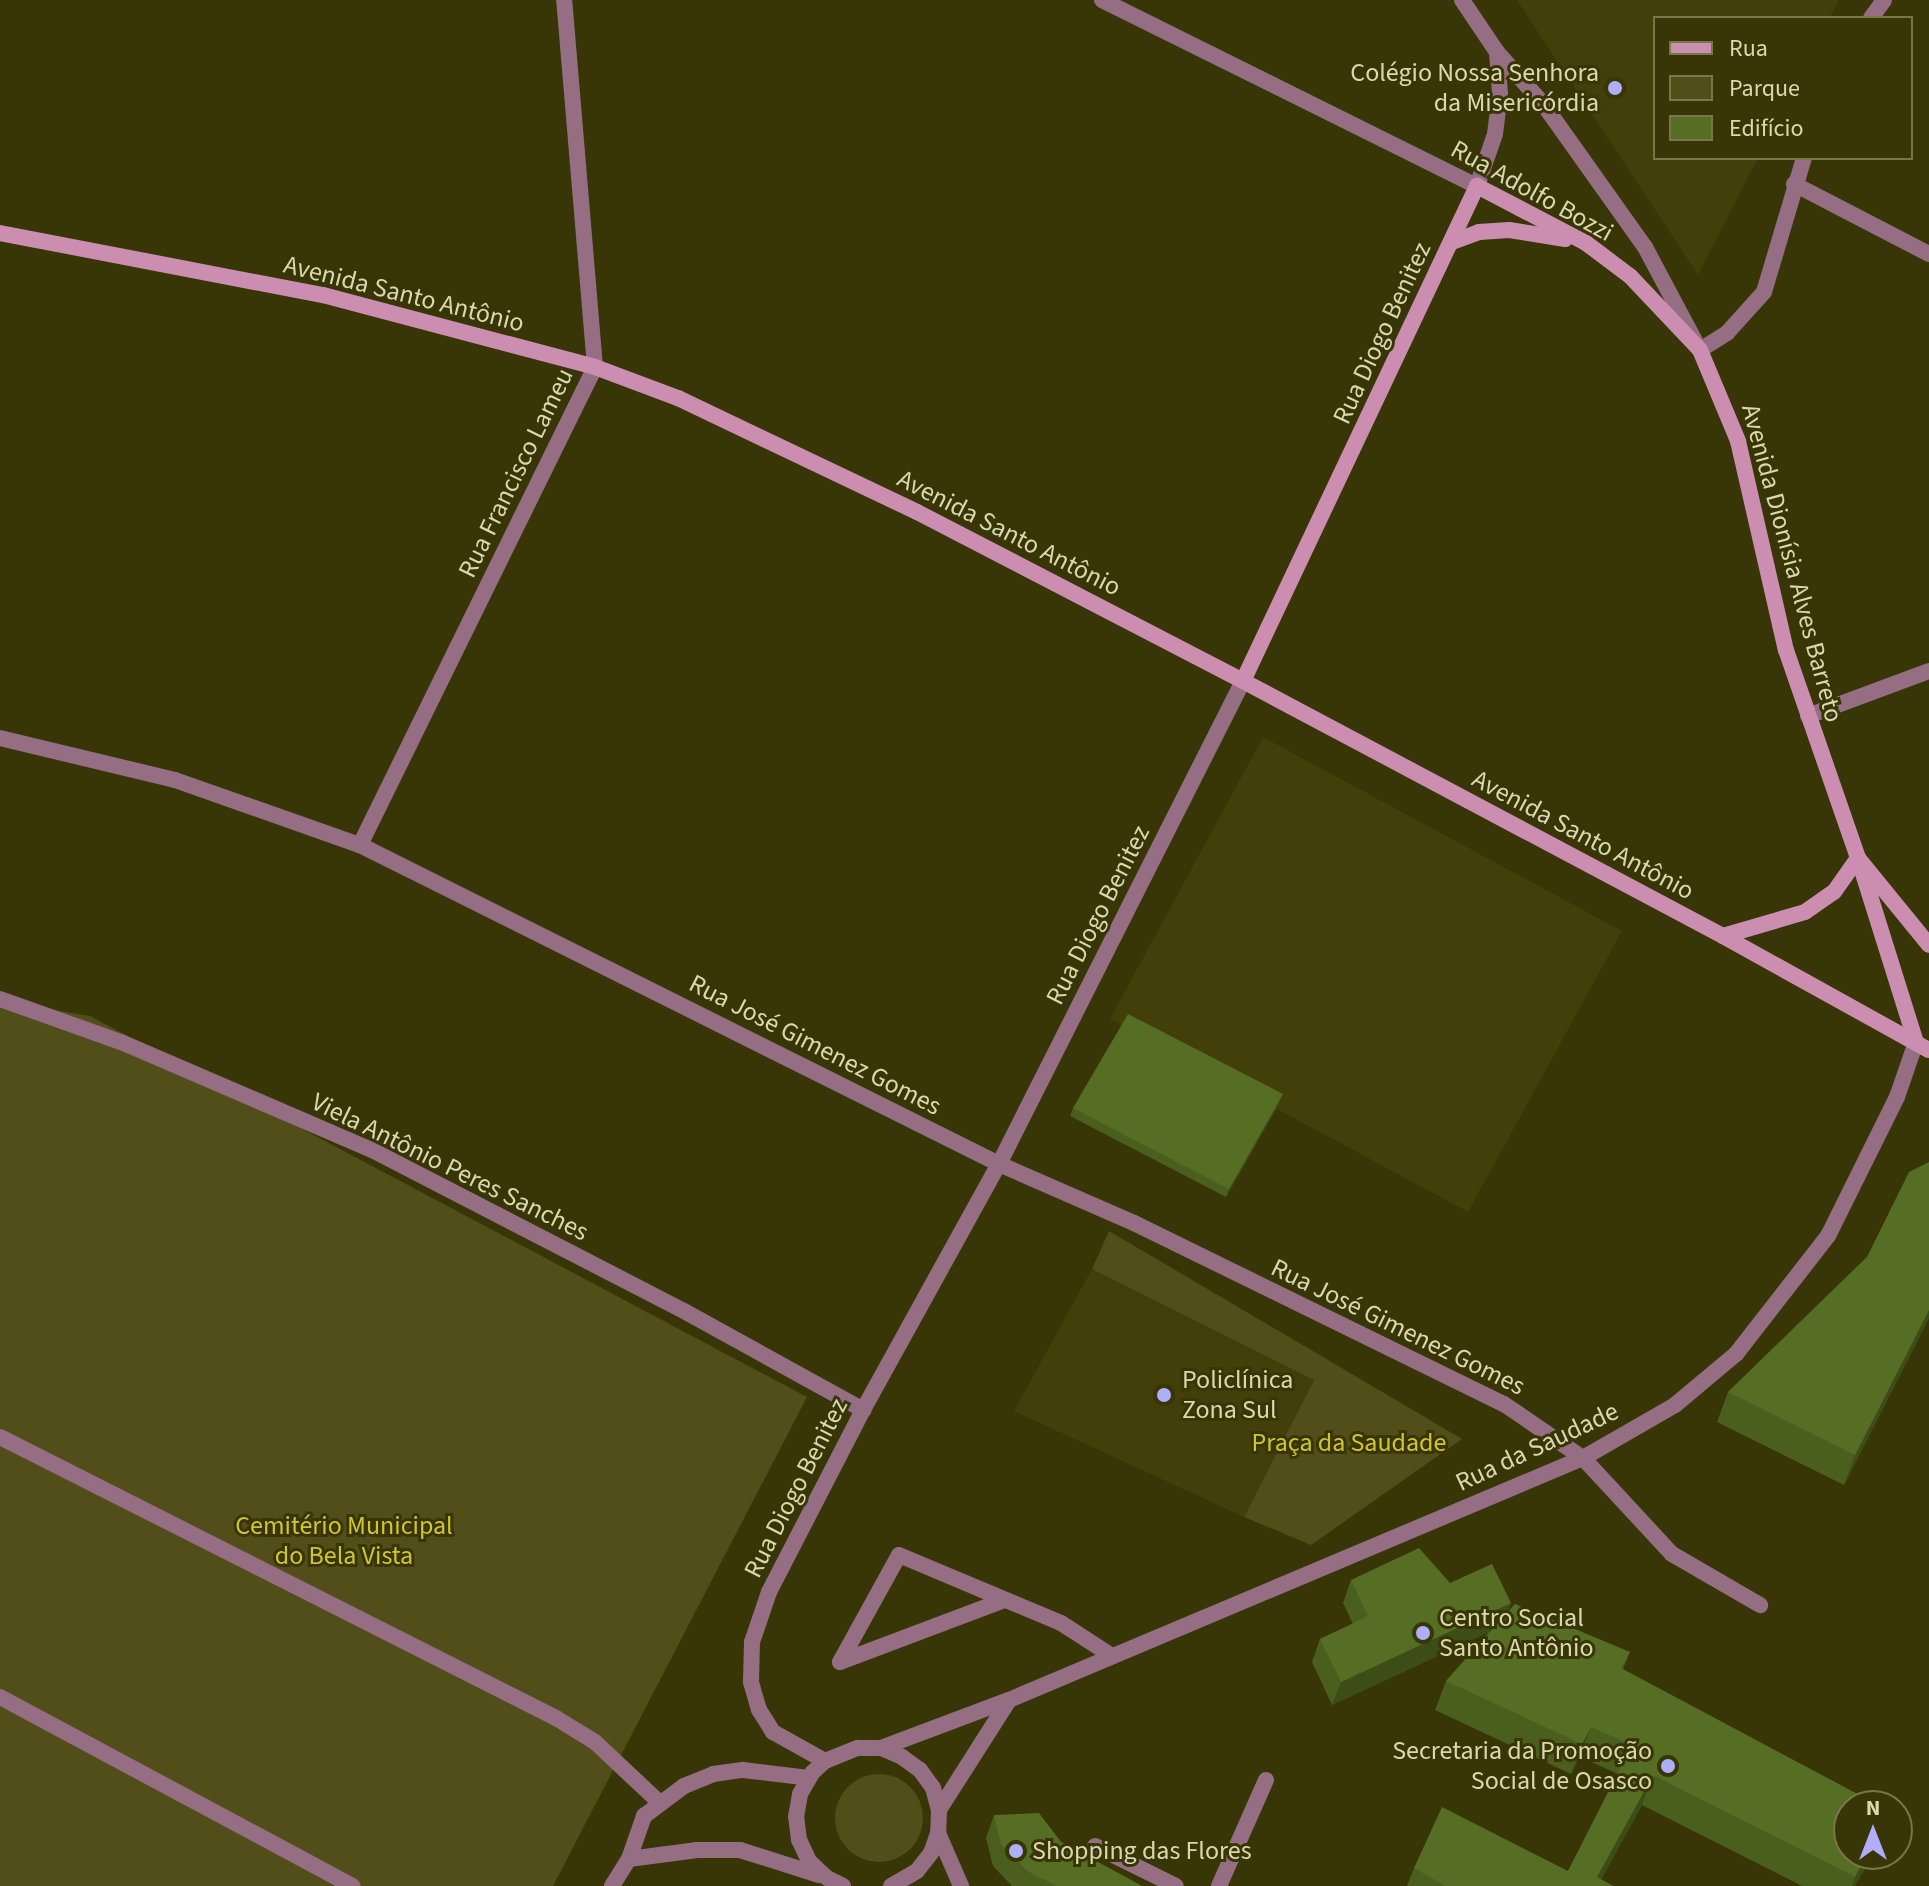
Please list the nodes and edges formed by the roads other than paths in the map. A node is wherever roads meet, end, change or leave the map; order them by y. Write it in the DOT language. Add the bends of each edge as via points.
graph roads {
  1 [pos="564,0"];
  2 [pos="1102,0"];
  3 [pos="1462,0"];
  4 [pos="1497,52"];
  5 [pos="1803,160"];
  6 [pos="1794,184"];
  7 [pos="1477,186"];
  8 [pos="0,233"];
  9 [pos="1452,242"];
  10 [pos="1586,243"];
  11 [pos="1929,254"];
  12 [pos="1700,350"];
  13 [pos="595,367"];
  14 [pos="1929,671"];
  15 [pos="1243,681"];
  16 [pos="1808,716"];
  17 [pos="0,738"];
  18 [pos="360,845"];
  19 [pos="1858,858"];
  20 [pos="1723,936"];
  21 [pos="1929,945"];
  22 [pos="0,999"];
  23 [pos="1923,1046"];
  24 [pos="999,1164"];
  25 [pos="863,1410"];
  26 [pos="0,1437"];
  27 [pos="1583,1458"];
  28 [pos="1004,1600"];
  29 [pos="1760,1605"];
  30 [pos="1112,1656"];
  31 [pos="0,1697"];
  32 [pos="1009,1700"];
  33 [pos="881,1748"];
  34 [pos="825,1761"];
  35 [pos="809,1778"];
  36 [pos="1266,1780"];
  37 [pos="659,1802"];
  38 [pos="939,1810"];
  39 [pos="938,1833"];
  40 [pos="1095,1846"];
  41 [pos="629,1859"];
  42 [pos="827,1878"];
  43 [pos="352,1886"];
  44 [pos="612,1886"];
  45 [pos="843,1886"];
  46 [pos="891,1886"];
  47 [pos="961,1886"];
  48 [pos="1176,1886"];
  49 [pos="1219,1886"];
  1 -- 13 [label="street, Rua Francisco Lameu"];
  2 -- 7 [label="street, Rua Adolfo Bozzi"];
  3 -- 4 [label="street, Avenida Dionísia Alves Barreto"];
  4 -- 7 [label="street, Rua Diogo Benitez" via="1500,94 1495,134"];
  4 -- 12 [label="street, Avenida Dionísia Alves Barreto" via="1544,105 1645,247"];
  5 -- 6 [label="street"];
  6 -- 11 [label="street"];
  6 -- 12 [label="street" via="1764,292 1727,333"];
  7 -- 9 [label="main road, Rua Diogo Benitez"];
  7 -- 10 [label="main road, Rua Adolfo Bozzi"];
  8 -- 13 [label="main road, Avenida Santo Antônio" via="323,295"];
  9 -- 10 [label="main road" via="1479,232 1509,230"];
  9 -- 15 [label="main road, Rua Diogo Benitez"];
  10 -- 12 [label="main road, Rua Adolfo Bozzi" via="1630,276"];
  12 -- 16 [label="main road, Avenida Dionísia Alves Barreto" via="1738,441 1786,650"];
  13 -- 15 [label="main road, Avenida Santo Antônio" via="746,428"];
  13 -- 18 [label="street, Rua Francisco Lameu"];
  14 -- 16 [label="street"];
  15 -- 20 [label="main road, Avenida Santo Antônio"];
  15 -- 24 [label="street, Rua Diogo Benitez"];
  16 -- 19 [label="main road, Avenida Dionísia Alves Barreto"];
  17 -- 18 [label="street, Rua José Gimenez Gomes" via="175,780"];
  18 -- 24 [label="street, Rua José Gimenez Gomes"];
  19 -- 20 [label="main road" via="1834,892 1805,912"];
  19 -- 21 [label="main road, Avenida Dionísia Alves Barreto"];
  19 -- 23 [label="main road"];
  20 -- 23 [label="main road, Avenida Santo Antônio"];
  22 -- 25 [label="street, Viela Antônio Peres Sanches" via="121,1042 372,1150"];
  23 -- 27 [label="street, Rua da Saudade" via="1828,1236 1783,1298 1736,1354 1675,1405"];
  24 -- 25 [label="street, Rua Diogo Benitez"];
  24 -- 27 [label="street, Rua José Gimenez Gomes" via="1134,1223 1504,1404"];
  25 -- 34 [label="street, Rua Diogo Benitez" via="769,1592 752,1642 751,1682 759,1710 773,1732"];
  26 -- 37 [label="street" via="556,1718 595,1742"];
  27 -- 29 [label="street, Rua José Gimenez Gomes" via="1672,1554"];
  27 -- 30 [label="street, Rua da Saudade"];
  28 -- 28 [label="street" via="899,1555 840,1662 900,1640"];
  28 -- 30 [label="street" via="1061,1623"];
  30 -- 32 [label="street, Rua da Saudade"];
  31 -- 43 [label="street"];
  32 -- 33 [label="street, Rua da Saudade"];
  32 -- 38 [label="street"];
  33 -- 34 [label="street, Rua da Saudade" via="858,1748"];
  33 -- 38 [label="street" via="920,1770 933,1788"];
  34 -- 35 [label="street"];
  35 -- 37 [label="street" via="743,1770 713,1774"];
  35 -- 42 [label="street" via="796,1817 799,1840 809,1861"];
  36 -- 49 [label="street"];
  37 -- 41 [label="street" via="644,1816"];
  38 -- 39 [label="street"];
  39 -- 46 [label="street" via="917,1871"];
  39 -- 47 [label="street"];
  40 -- 48 [label="street"];
  41 -- 42 [label="street" via="740,1850"];
  41 -- 44 [label="street"];
  42 -- 45 [label="street"];
}
